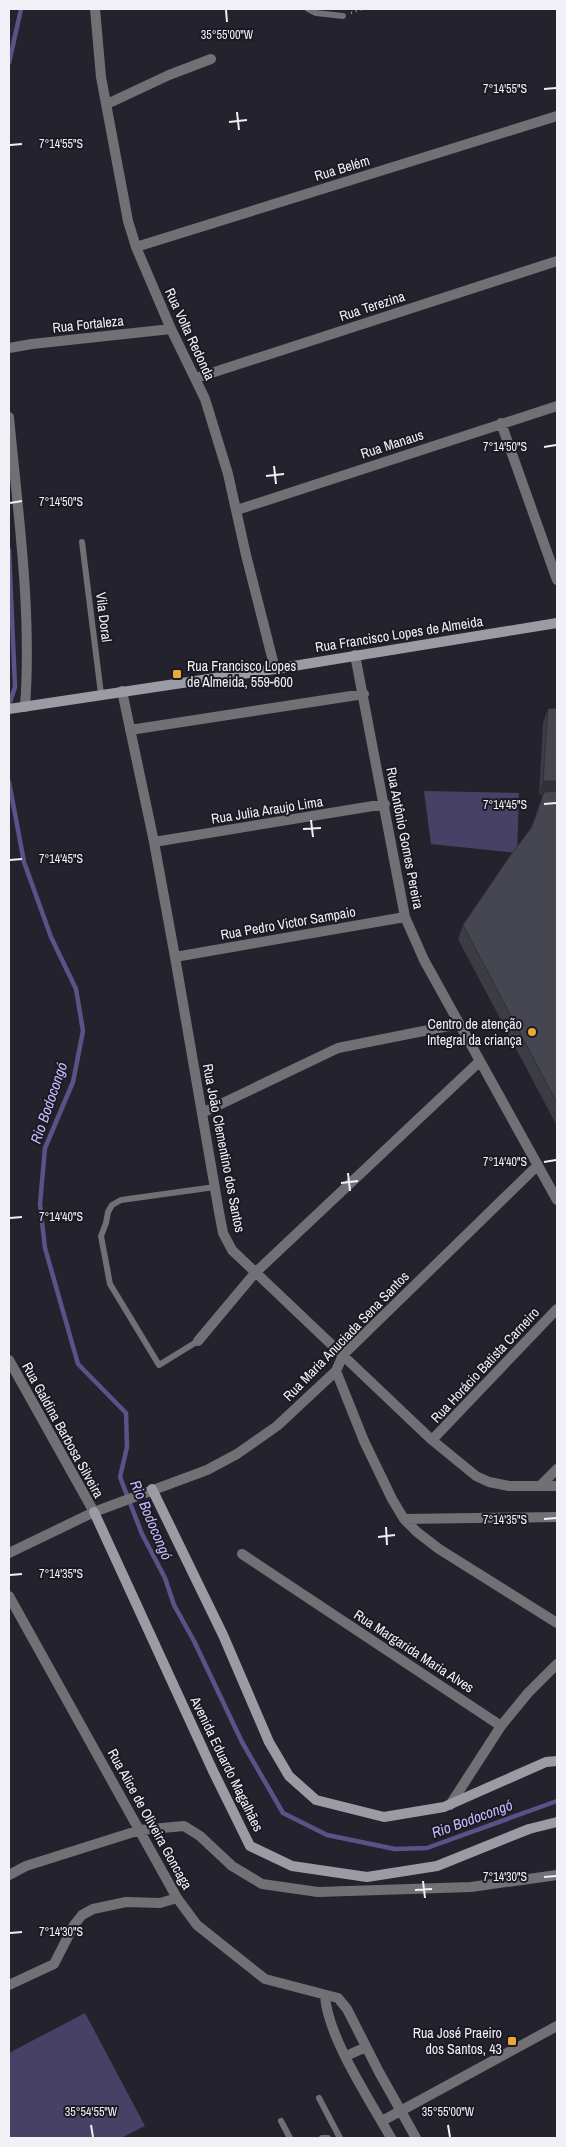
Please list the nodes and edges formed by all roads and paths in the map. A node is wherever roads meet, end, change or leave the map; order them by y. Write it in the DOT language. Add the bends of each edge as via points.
graph roads {
  1 [pos="95,9"];
  2 [pos="308,9"];
  3 [pos="343,16"];
  4 [pos="211,59"];
  5 [pos="107,104"];
  6 [pos="557,116"];
  7 [pos="136,247"];
  8 [pos="557,261"];
  9 [pos="171,329"];
  10 [pos="9,348"];
  11 [pos="196,378"];
  12 [pos="557,406"];
  13 [pos="9,417"];
  14 [pos="501,423"];
  15 [pos="237,510"];
  16 [pos="82,542"];
  17 [pos="557,580"];
  18 [pos="557,623"];
  19 [pos="355,656"];
  20 [pos="275,668"];
  21 [pos="122,691"];
  22 [pos="102,694"];
  23 [pos="364,694"];
  24 [pos="25,707"];
  25 [pos="9,708"];
  26 [pos="130,730"];
  27 [pos="385,804"];
  28 [pos="154,842"];
  29 [pos="405,917"];
  30 [pos="175,957"];
  31 [pos="459,1024"];
  32 [pos="480,1061"];
  33 [pos="202,1113"];
  34 [pos="538,1165"];
  35 [pos="216,1187"];
  36 [pos="557,1200"];
  37 [pos="255,1273"];
  38 [pos="557,1309"];
  39 [pos="198,1341"];
  40 [pos="343,1356"];
  41 [pos="9,1360"];
  42 [pos="336,1371"];
  43 [pos="432,1440"];
  44 [pos="557,1469"];
  45 [pos="540,1486"];
  46 [pos="557,1486"];
  47 [pos="148,1491"];
  48 [pos="94,1512"];
  49 [pos="557,1517"];
  50 [pos="404,1519"];
  51 [pos="9,1553"];
  52 [pos="242,1554"];
  53 [pos="9,1596"];
  54 [pos="557,1623"];
  55 [pos="557,1664"];
  56 [pos="501,1726"];
  57 [pos="557,1761"];
  58 [pos="450,1804"];
  59 [pos="557,1822"];
  60 [pos="140,1830"];
  61 [pos="9,1875"];
  62 [pos="557,1875"];
  63 [pos="177,1898"];
  64 [pos="9,1985"];
  65 [pos="325,1996"];
  66 [pos="557,2026"];
  67 [pos="366,2047"];
  68 [pos="346,2056"];
  69 [pos="319,2098"];
  70 [pos="401,2111"];
  71 [pos="281,2122"];
  72 [pos="382,2122"];
  73 [pos="290,2138"];
  74 [pos="322,2138"];
  75 [pos="328,2138"];
  76 [pos="340,2138"];
  77 [pos="391,2138"];
  78 [pos="416,2138"];
  1 -- 5 [label="street, Rua Volta Redonda" via="101,77"];
  2 -- 3 [label="lane"];
  4 -- 5 [label="street"];
  5 -- 7 [label="street, Rua Volta Redonda" via="128,221"];
  6 -- 7 [label="street, Rua Belém"];
  7 -- 9 [label="street, Rua Volta Redonda"];
  8 -- 11 [label="street, Rua Terezina"];
  9 -- 10 [label="street, Rua Fortaleza"];
  9 -- 11 [label="street, Rua Volta Redonda"];
  11 -- 15 [label="street, Rua Volta Redonda"];
  12 -- 14 [label="street, Rua Manaus"];
  13 -- 24 [label="street" via="23,565 27,650"];
  14 -- 15 [label="street, Rua Manaus"];
  14 -- 17 [label="street"];
  15 -- 20 [label="street, Rua Volta Redonda"];
  16 -- 22 [label="lane, Vila Doral"];
  18 -- 19 [label="street, Rua Francisco Lopes de Almeida"];
  19 -- 20 [label="street, Rua Francisco Lopes de Almeida"];
  19 -- 23 [label="street, Rua Antônio Gomes Pereira"];
  20 -- 21 [label="street, Rua Francisco Lopes de Almeida"];
  21 -- 22 [label="street, Rua Francisco Lopes de Almeida"];
  21 -- 26 [label="street, Rua João Clementino dos Santos"];
  22 -- 24 [label="street, Rua Francisco Lopes de Almeida"];
  23 -- 26 [label="street"];
  23 -- 27 [label="street, Rua Antônio Gomes Pereira"];
  24 -- 25 [label="street, Rua Francisco Lopes de Almeida"];
  26 -- 28 [label="street, Rua João Clementino dos Santos"];
  27 -- 28 [label="street, Rua Julia Araujo Lima"];
  27 -- 29 [label="street, Rua Antônio Gomes Pereira"];
  28 -- 30 [label="street, Rua João Clementino dos Santos"];
  29 -- 30 [label="street, Rua Pedro Victor Sampaio"];
  29 -- 31 [label="street, Rua Antônio Gomes Pereira"];
  30 -- 33 [label="street, Rua João Clementino dos Santos"];
  31 -- 32 [label="street, Rua Antônio Gomes Pereira"];
  31 -- 33 [label="street" via="338,1048"];
  32 -- 34 [label="street, Rua Antônio Gomes Pereira"];
  32 -- 37 [label="street"];
  33 -- 35 [label="street, Rua João Clementino dos Santos"];
  34 -- 36 [label="street, Rua Antônio Gomes Pereira"];
  34 -- 40 [label="street, Rua Maria Anuciada Sena Santos"];
  35 -- 37 [label="street, Rua João Clementino dos Santos" via="223,1233 232,1250"];
  35 -- 39 [label="lane" via="121,1200 108,1212 101,1236 110,1284 159,1366"];
  37 -- 39 [label="street"];
  37 -- 40 [label="street, Rua João Clementino dos Santos"];
  38 -- 43 [label="street, Rua Horácio Batista Carneiro"];
  40 -- 42 [label="street, Rua Maria Anuciada Sena Santos"];
  40 -- 43 [label="street, Rua João Clementino dos Santos"];
  41 -- 48 [label="street, Rua Galdina Barbosa Silveira"];
  42 -- 47 [label="street, Rua Maria Anuciada Sena Santos" via="277,1426 252,1444 207,1470"];
  42 -- 50 [label="street" via="364,1441"];
  43 -- 45 [label="street, Rua João Clementino dos Santos" via="476,1476 489,1482"];
  44 -- 45 [label="street"];
  45 -- 46 [label="street, Rua João Clementino dos Santos"];
  47 -- 48 [label="street, Rua Maria Anuciada Sena Santos"];
  47 -- 58 [label="street" via="224,1635 269,1742 289,1776 316,1800 384,1818"];
  48 -- 51 [label="street, Rua Maria Anuciada Sena Santos"];
  48 -- 59 [label="street, Avenida Eduardo Magalhães" via="250,1846 292,1866 367,1877 437,1866 529,1829"];
  49 -- 50 [label="street"];
  50 -- 54 [label="street" via="439,1549"];
  52 -- 56 [label="street, Rua Margarida Maria Alves"];
  53 -- 60 [label="street, Rua Alice de Oliveira Goncaga"];
  55 -- 56 [label="street" via="528,1692"];
  56 -- 58 [label="street"];
  57 -- 58 [label="street" via="546,1762"];
  60 -- 61 [label="street" via="26,1866"];
  60 -- 62 [label="street" via="184,1826 200,1836 232,1866 262,1884 318,1892 471,1887"];
  60 -- 63 [label="street, Rua Alice de Oliveira Goncaga"];
  63 -- 64 [label="street" via="160,1902 126,1902 93,1909 74,1925 54,1964"];
  63 -- 65 [label="street, Rua Alice de Oliveira Goncaga" via="197,1925 265,1979"];
  65 -- 67 [label="street, Rua Alice de Oliveira Goncaga" via="338,1998"];
  65 -- 68 [label="street" via="332,2029"];
  66 -- 70 [label="street"];
  67 -- 68 [label="street"];
  67 -- 70 [label="street"];
  68 -- 72 [label="street"];
  69 -- 76 [label="lane"];
  70 -- 72 [label="street"];
  70 -- 78 [label="street"];
  71 -- 73 [label="lane"];
  72 -- 77 [label="street"];
  74 -- 75 [label="lane"];
}
